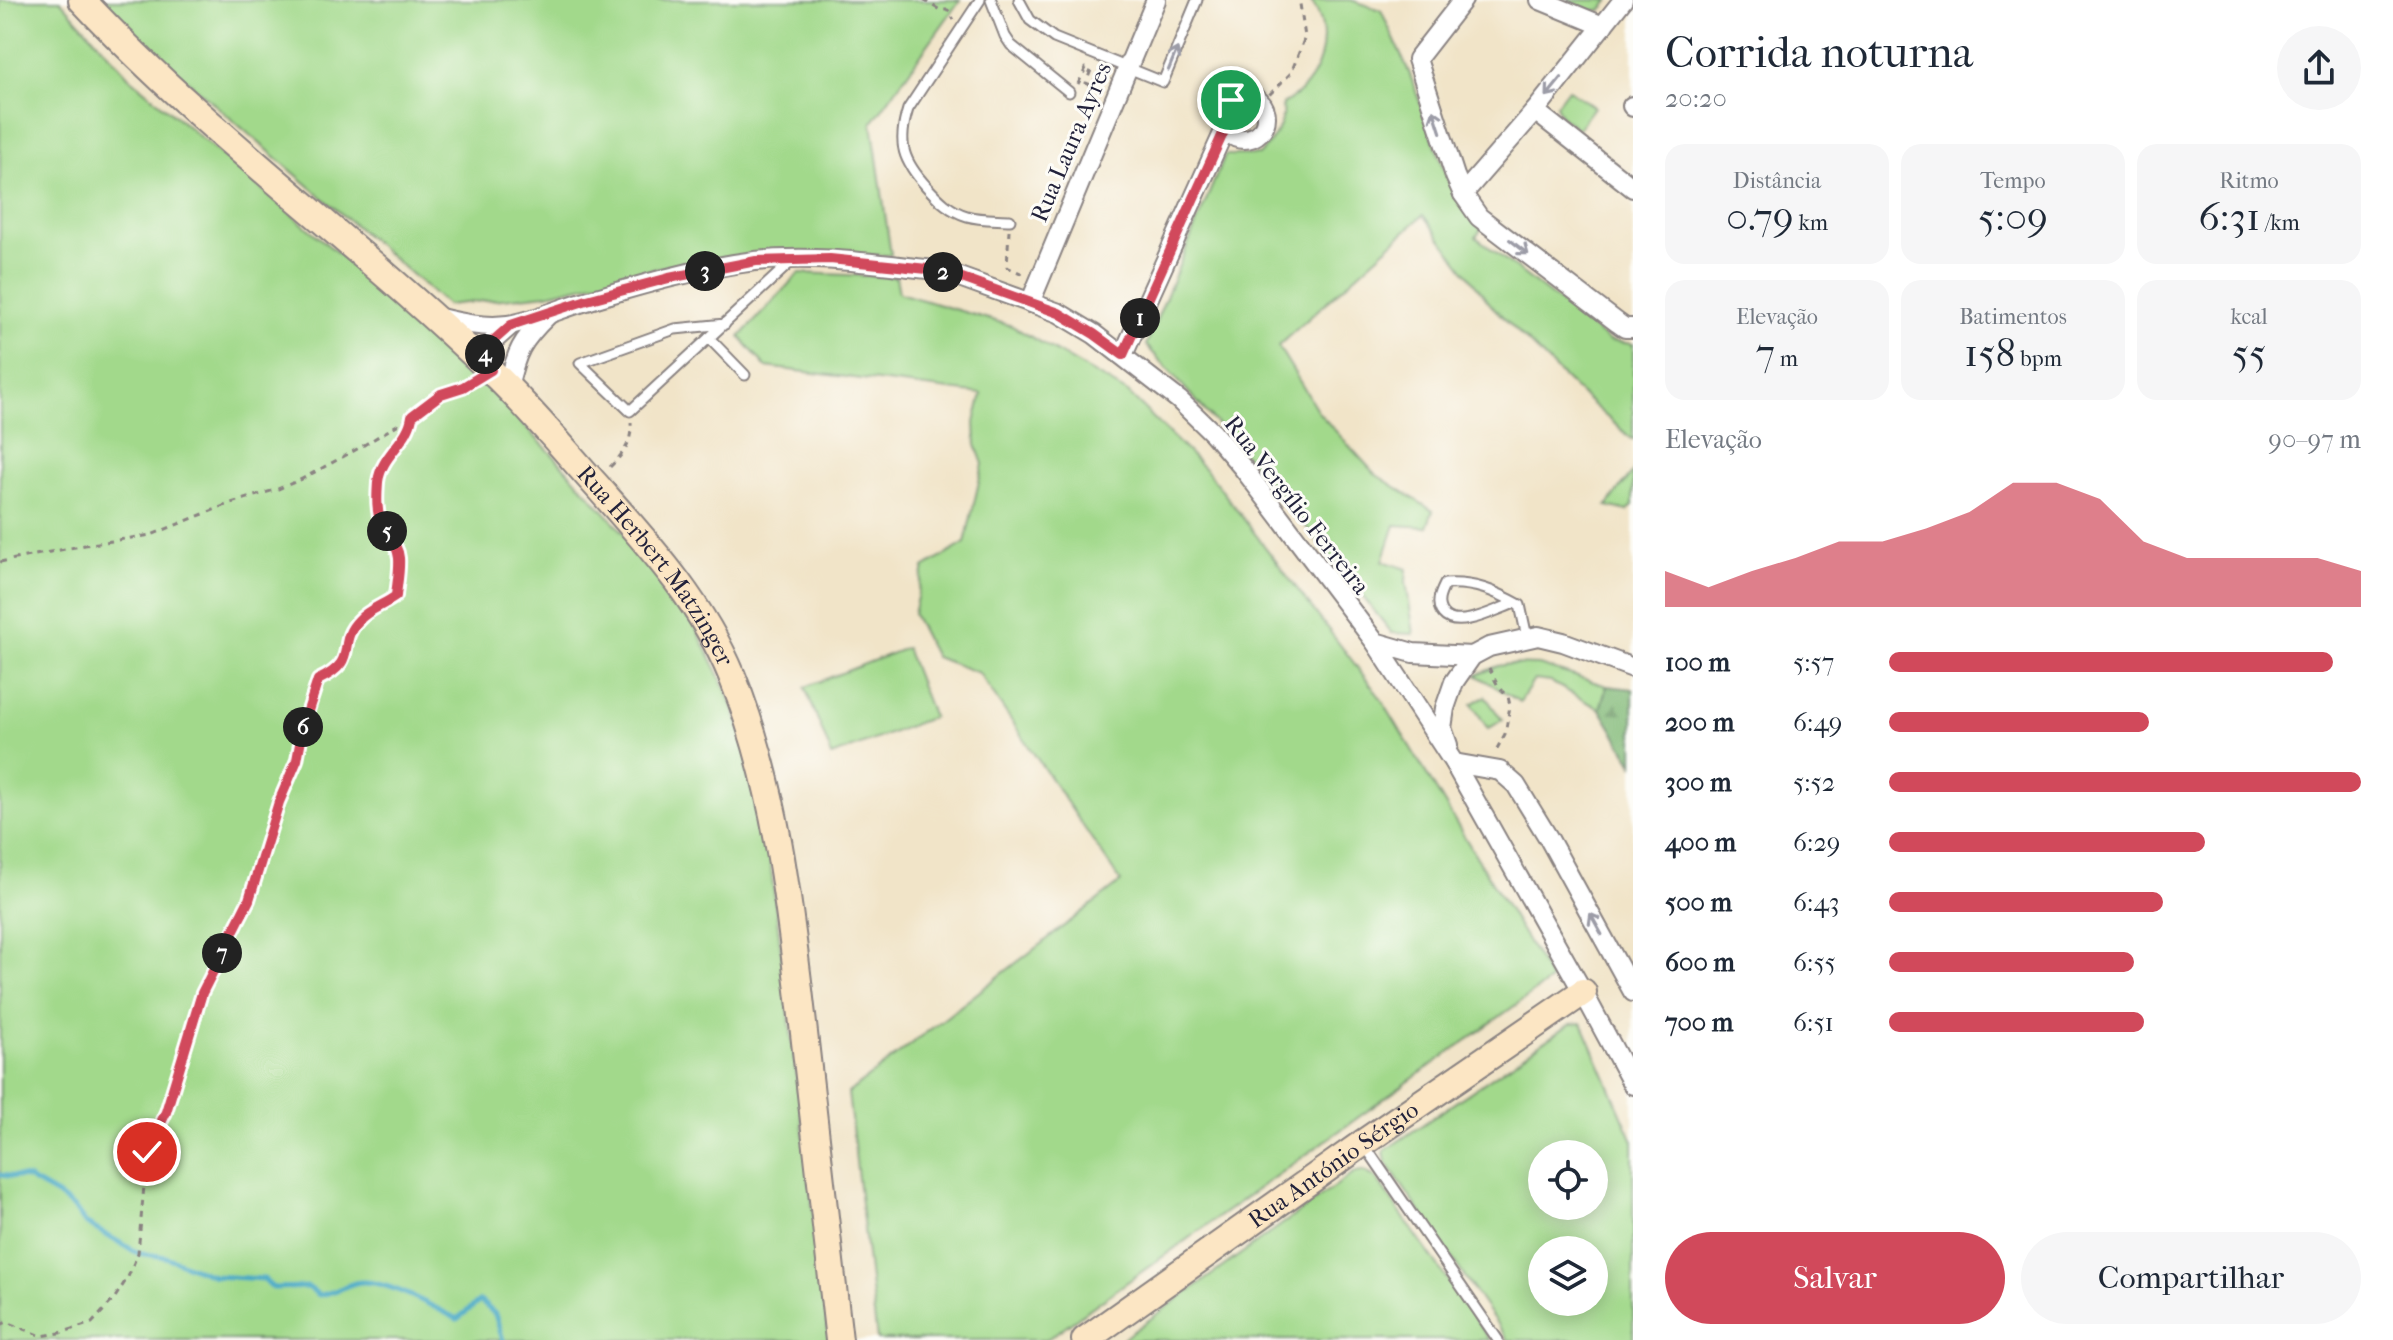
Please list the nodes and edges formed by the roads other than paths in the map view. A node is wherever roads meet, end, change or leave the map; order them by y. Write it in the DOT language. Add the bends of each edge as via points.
graph roads {
  1 [pos="82,0"];
  2 [pos="980,0"];
  3 [pos="991,0"];
  4 [pos="1019,0"];
  5 [pos="1156,0"];
  6 [pos="1197,0"];
  7 [pos="1463,0"];
  8 [pos="1540,0"];
  9 [pos="1623,0"];
  10 [pos="1603,26"];
  11 [pos="1127,68"];
  12 [pos="1069,92"];
  13 [pos="1535,111"];
  14 [pos="1225,129"];
  15 [pos="1633,188"];
  16 [pos="1463,194"];
  17 [pos="1010,220"];
  18 [pos="793,260"];
  19 [pos="1030,303"];
  20 [pos="550,313"];
  21 [pos="432,316"];
  22 [pos="725,324"];
  23 [pos="511,325"];
  24 [pos="1633,328"];
  25 [pos="709,338"];
  26 [pos="1123,355"];
  27 [pos="493,373"];
  28 [pos="745,375"];
  29 [pos="1515,603"];
  30 [pos="1527,637"];
  31 [pos="1375,642"];
  32 [pos="1476,653"];
  33 [pos="1633,668"];
  34 [pos="1454,763"];
  35 [pos="1583,992"];
  36 [pos="1633,992"];
  37 [pos="1633,1085"];
  38 [pos="1363,1143"];
  39 [pos="839,1340"];
  40 [pos="1085,1340"];
  41 [pos="1498,1340"];
  1 -- 21 [label="street, Rua Herbert Matzinger" via="176,93"];
  2 -- 17 [label="lane" via="908,109 905,155 941,203 969,217"];
  3 -- 12 [label="lane" via="1011,45"];
  4 -- 11 [label="lane" via="1030,20 1054,38"];
  5 -- 11 [label="street, Rua Laura Ayres"];
  11 -- 6 [label="lane, one-way" via="1163,82"];
  16 -- 7 [label="street, one-way" via="1417,59"];
  8 -- 10 [label="street"];
  9 -- 10 [label="street"];
  10 -- 13 [label="street, one-way"];
  11 -- 19 [label="street, Rua Laura Ayres"];
  13 -- 15 [label="street"];
  13 -- 16 [label="street"];
  14 -- 14 [label="street" via="1222,113 1231,100 1247,95 1261,103 1267,118 1261,133 1238,139"];
  14 -- 26 [label="street"];
  16 -- 24 [label="street, one-way" via="1479,217 1618,323"];
  18 -- 19 [label="street, Rua Vergílio Ferreira" via="937,270"];
  18 -- 20 [label="street, Rua Vergílio Ferreira" via="756,261 669,278"];
  18 -- 22 [label="lane"];
  19 -- 26 [label="street, Rua Vergílio Ferreira" via="1059,313"];
  20 -- 23 [label="street, Rua Vergílio Ferreira"];
  20 -- 27 [label="street" via="527,335 515,358"];
  21 -- 23 [label="street, Rua Vergílio Ferreira" via="462,324"];
  21 -- 27 [label="street, Rua Herbert Matzinger"];
  22 -- 25 [label="lane"];
  22 -- 25 [label="lane" via="675,329 580,363 630,411"];
  23 -- 27 [label="street" via="493,341"];
  25 -- 28 [label="lane"];
  26 -- 31 [label="street, Rua Vergílio Ferreira" via="1213,433"];
  27 -- 39 [label="street, Rua Herbert Matzinger" via="680,582 730,673 756,742 786,886"];
  29 -- 29 [label="lane" via="1465,583 1445,584 1438,607 1445,617 1465,621"];
  29 -- 30 [label="lane" via="1520,605"];
  30 -- 32 [label="street"];
  30 -- 33 [label="street" via="1563,642"];
  31 -- 32 [label="street" via="1413,653"];
  31 -- 34 [label="street, Rua Vergílio Ferreira"];
  32 -- 34 [label="street" via="1454,682 1445,708 1442,728"];
  34 -- 35 [label="street"];
  36 -- 34 [label="street, one-way" via="1516,785 1500,771"];
  35 -- 37 [label="street"];
  35 -- 38 [label="street, Rua António Sérgio"];
  38 -- 40 [label="street, Rua António Sérgio"];
  38 -- 41 [label="lane"];
}
